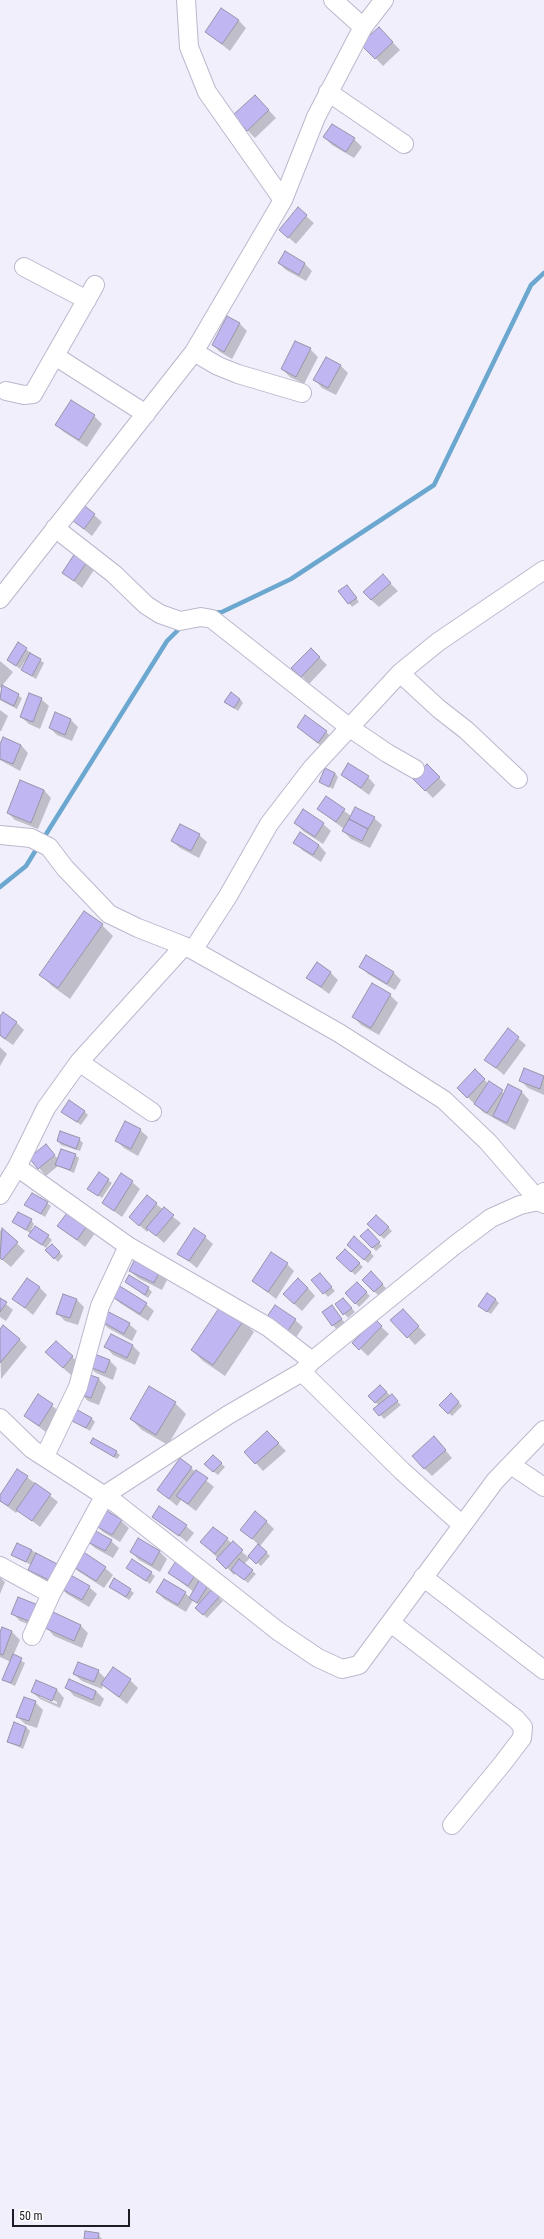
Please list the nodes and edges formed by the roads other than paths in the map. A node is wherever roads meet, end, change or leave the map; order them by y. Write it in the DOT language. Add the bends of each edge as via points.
graph roads {
  1 [pos="186,0"];
  2 [pos="333,0"];
  3 [pos="384,0"];
  4 [pos="363,27"];
  5 [pos="328,92"];
  6 [pos="404,144"];
  7 [pos="283,200"];
  8 [pos="24,268"];
  9 [pos="194,352"];
  10 [pos="55,356"];
  11 [pos="6,391"];
  12 [pos="302,393"];
  13 [pos="146,414"];
  14 [pos="54,528"];
  15 [pos="544,570"];
  16 [pos="0,599"];
  17 [pos="400,673"];
  18 [pos="350,728"];
  19 [pos="416,769"];
  20 [pos="518,780"];
  21 [pos="0,835"];
  22 [pos="188,948"];
  23 [pos="79,1062"];
  24 [pos="152,1112"];
  25 [pos="17,1167"];
  26 [pos="0,1195"];
  27 [pos="542,1199"];
  28 [pos="128,1246"];
  29 [pos="307,1366"];
  30 [pos="0,1418"];
  31 [pos="544,1430"];
  32 [pos="45,1456"];
  33 [pos="511,1465"];
  34 [pos="544,1487"];
  35 [pos="105,1495"];
  36 [pos="461,1524"];
  37 [pos="0,1566"];
  38 [pos="424,1577"];
  39 [pos="50,1594"];
  40 [pos="391,1623"];
  41 [pos="32,1636"];
  42 [pos="544,1670"];
  43 [pos="452,1824"];
  1 -- 7 [label="street" via="189,48 207,92"];
  2 -- 4 [label="street"];
  3 -- 4 [label="street"];
  4 -- 5 [label="street"];
  5 -- 6 [label="street"];
  5 -- 7 [label="street"];
  7 -- 9 [label="street"];
  8 -- 10 [label="street" via="91,293"];
  9 -- 12 [label="street" via="238,374"];
  9 -- 13 [label="street"];
  10 -- 11 [label="street" via="33,394"];
  10 -- 13 [label="street"];
  13 -- 14 [label="street"];
  14 -- 16 [label="street"];
  14 -- 18 [label="street" via="114,574 146,605 160,614 180,621 201,617 212,619"];
  15 -- 17 [label="street" via="438,642"];
  17 -- 18 [label="street"];
  17 -- 20 [label="street" via="466,730"];
  18 -- 19 [label="street"];
  18 -- 22 [label="street" via="312,768 269,824 228,896"];
  21 -- 22 [label="street" via="31,838 49,847 65,868 109,914"];
  22 -- 23 [label="street"];
  22 -- 27 [label="street" via="339,1033 444,1100"];
  23 -- 24 [label="street"];
  23 -- 25 [label="street" via="46,1108"];
  25 -- 26 [label="street"];
  25 -- 28 [label="street"];
  27 -- 29 [label="street" via="520,1205 491,1218"];
  28 -- 29 [label="street" via="268,1327"];
  28 -- 32 [label="street" via="100,1306 78,1387"];
  29 -- 35 [label="street"];
  29 -- 36 [label="street" via="402,1471"];
  30 -- 32 [label="street" via="19,1438"];
  31 -- 33 [label="street"];
  32 -- 35 [label="street"];
  33 -- 34 [label="street"];
  33 -- 36 [label="street"];
  35 -- 39 [label="street"];
  35 -- 40 [label="street" via="234,1598 297,1645 331,1666 342,1669 360,1665"];
  36 -- 38 [label="street"];
  37 -- 39 [label="street"];
  38 -- 40 [label="street"];
  38 -- 42 [label="street"];
  39 -- 41 [label="street"];
  40 -- 43 [label="street" via="523,1727 522,1738"];
}
